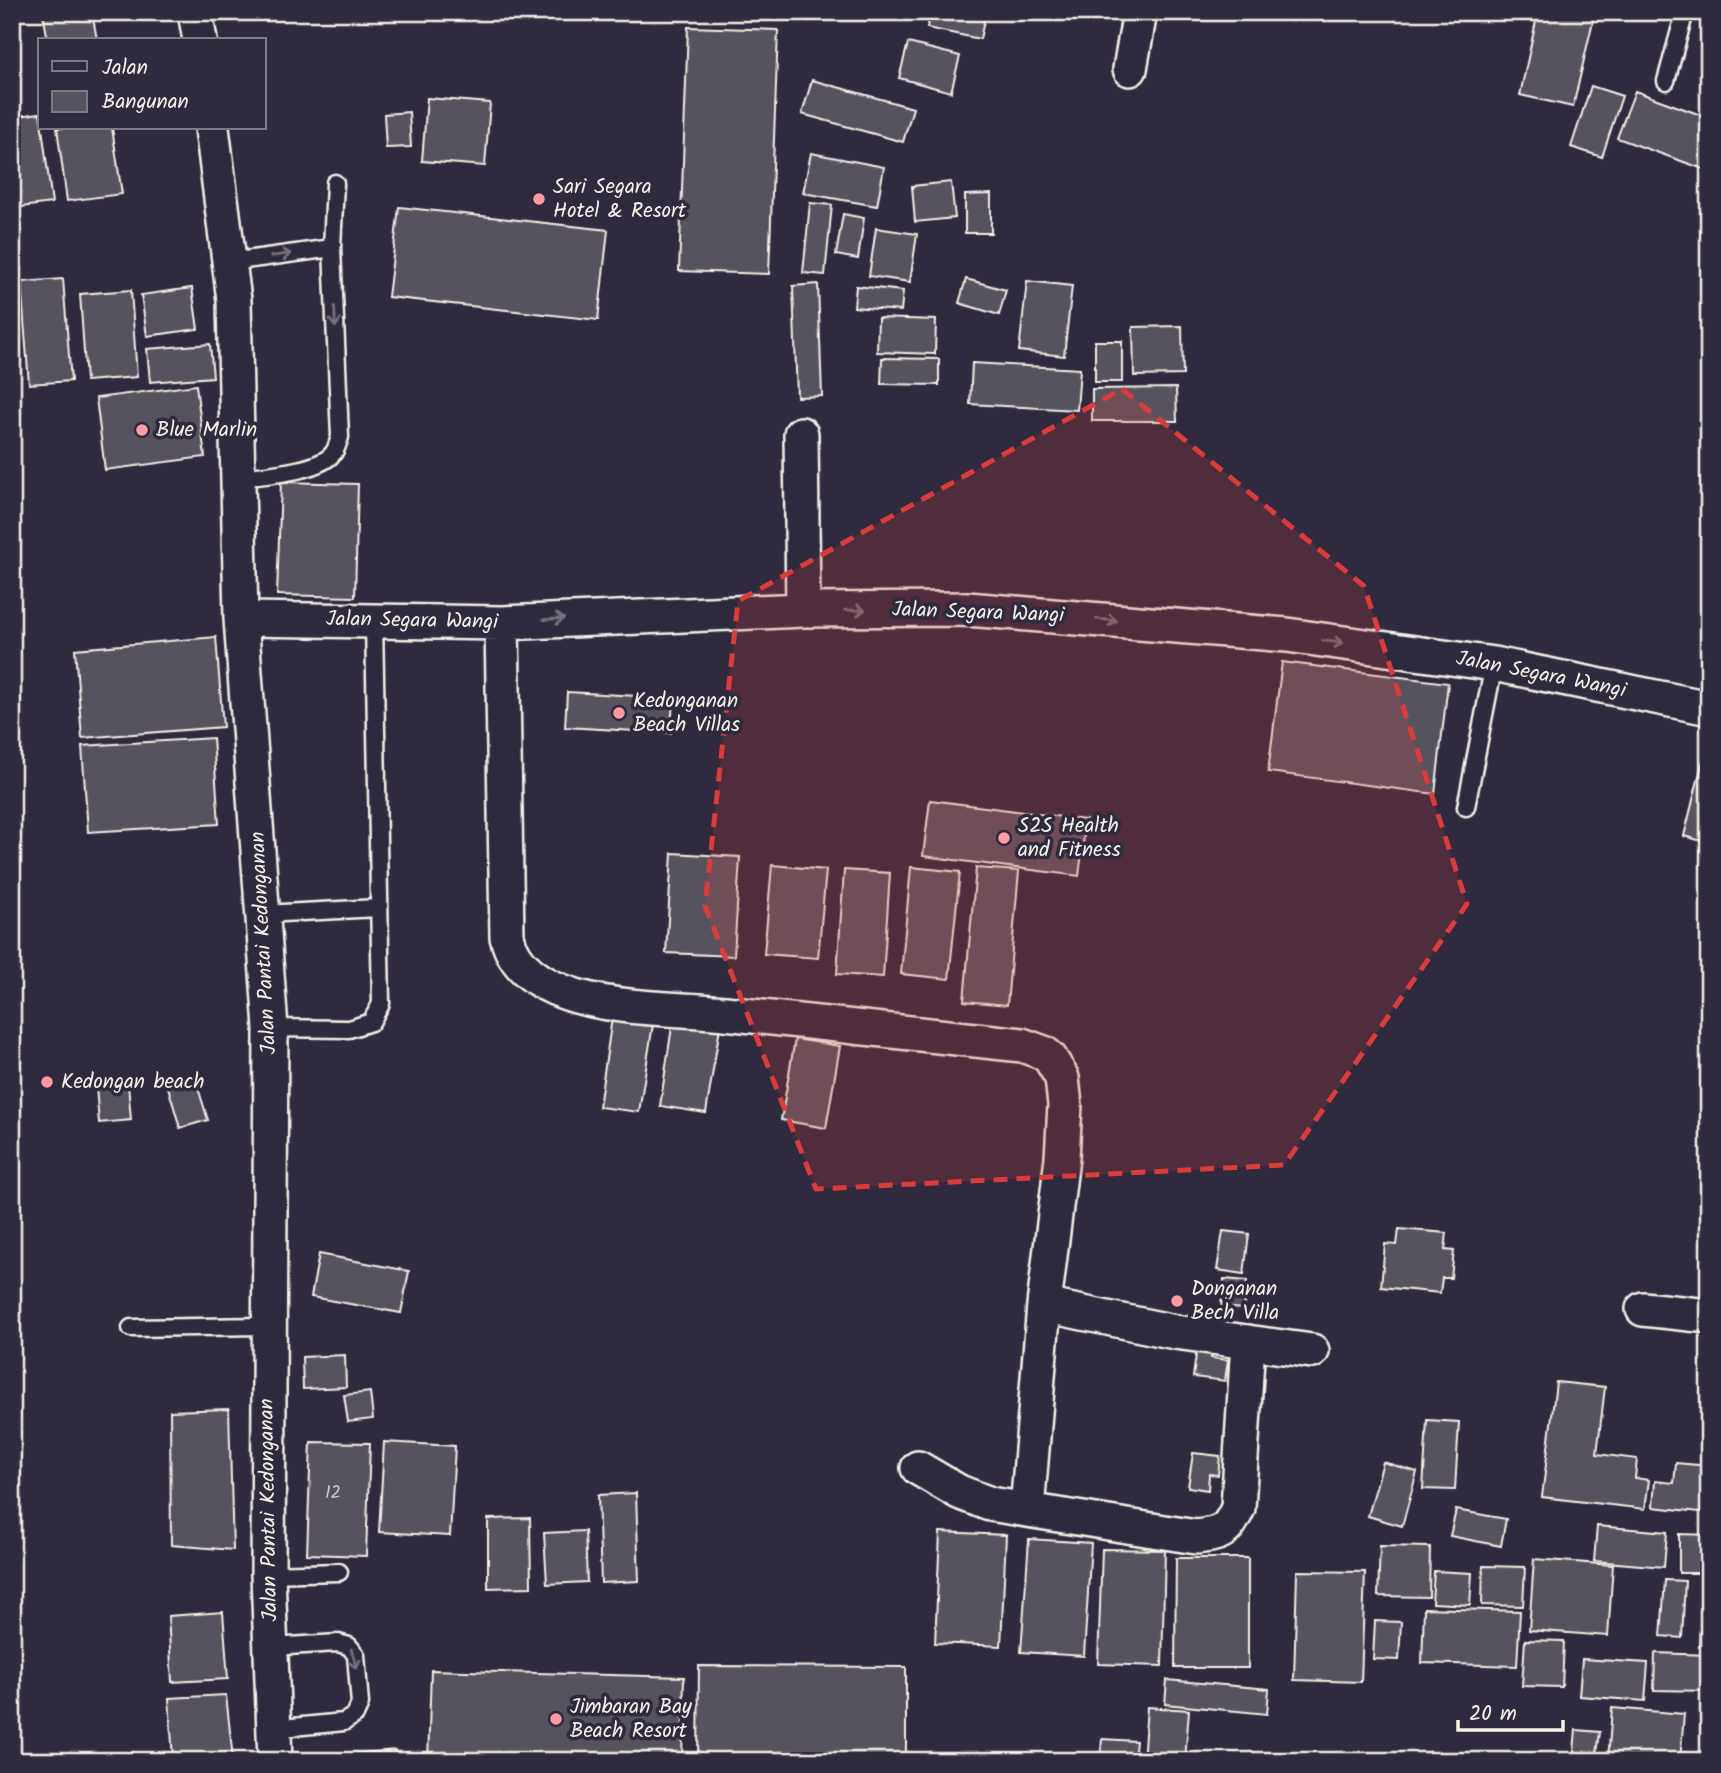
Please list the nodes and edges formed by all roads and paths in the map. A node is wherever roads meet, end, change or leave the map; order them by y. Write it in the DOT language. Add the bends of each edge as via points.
graph roads {
  1 [pos="195,12"];
  2 [pos="1140,12"];
  3 [pos="1685,12"];
  4 [pos="200,38"];
  5 [pos="1130,69"];
  6 [pos="1666,81"];
  7 [pos="212,130"];
  8 [pos="335,183"];
  9 [pos="332,248"];
  10 [pos="230,262"];
  11 [pos="801,434"];
  12 [pos="239,478"];
  13 [pos="803,610"];
  14 [pos="241,619"];
  15 [pos="374,621"];
  16 [pos="502,623"];
  17 [pos="1494,664"];
  18 [pos="1709,708"];
  19 [pos="1466,807"];
  20 [pos="378,908"];
  21 [pos="263,914"];
  22 [pos="271,1028"];
  23 [pos="1044,1305"];
  24 [pos="1643,1309"];
  25 [pos="1709,1316"];
  26 [pos="268,1326"];
  27 [pos="131,1328"];
  28 [pos="1248,1342"];
  29 [pos="1312,1351"];
  30 [pos="918,1468"];
  31 [pos="1027,1510"];
  32 [pos="340,1572"];
  33 [pos="268,1574"];
  34 [pos="271,1647"];
  35 [pos="274,1745"];
  1 -- 4 [label="street"];
  2 -- 5 [label="street"];
  3 -- 6 [label="lane"];
  7 -- 10 [label="street, Jalan Pantai Kedonganan"];
  8 -- 9 [label="lane"];
  10 -- 9 [label="lane, one-way"];
  9 -- 12 [label="lane, one-way" via="340,437 334,454 315,465"];
  10 -- 12 [label="street, Jalan Pantai Kedonganan"];
  11 -- 13 [label="street"];
  12 -- 14 [label="street, Jalan Pantai Kedonganan"];
  16 -- 13 [label="street, Jalan Segara Wangi, one-way"];
  13 -- 17 [label="street, Jalan Segara Wangi, one-way" via="967,608 1287,635"];
  14 -- 15 [label="street, Jalan Segara Wangi"];
  14 -- 21 [label="street, Jalan Pantai Kedonganan"];
  15 -- 16 [label="street, Jalan Segara Wangi"];
  15 -- 20 [label="lane"];
  16 -- 23 [label="street" via="507,937 520,964 548,985 612,1004 1022,1045 1044,1053 1062,1078 1065,1105"];
  17 -- 18 [label="street, Jalan Segara Wangi"];
  17 -- 19 [label="lane"];
  20 -- 21 [label="lane"];
  20 -- 22 [label="lane" via="381,1004 371,1022 349,1029"];
  21 -- 22 [label="street, Jalan Pantai Kedonganan"];
  22 -- 26 [label="street, Jalan Pantai Kedonganan"];
  23 -- 28 [label="street"];
  23 -- 31 [label="street"];
  24 -- 25 [label="street"];
  26 -- 27 [label="lane"];
  26 -- 33 [label="street, Jalan Pantai Kedonganan"];
  28 -- 29 [label="street"];
  28 -- 31 [label="street" via="1238,1508 1229,1527 1215,1535 1196,1537"];
  30 -- 31 [label="street" via="973,1499"];
  32 -- 33 [label="lane"];
  33 -- 34 [label="street, Jalan Pantai Kedonganan"];
  34 -- 35 [label="street, Jalan Pantai Kedonganan"];
  34 -- 35 [label="lane, one-way" via="349,1646 356,1655 360,1704 355,1716 344,1722"];
}
